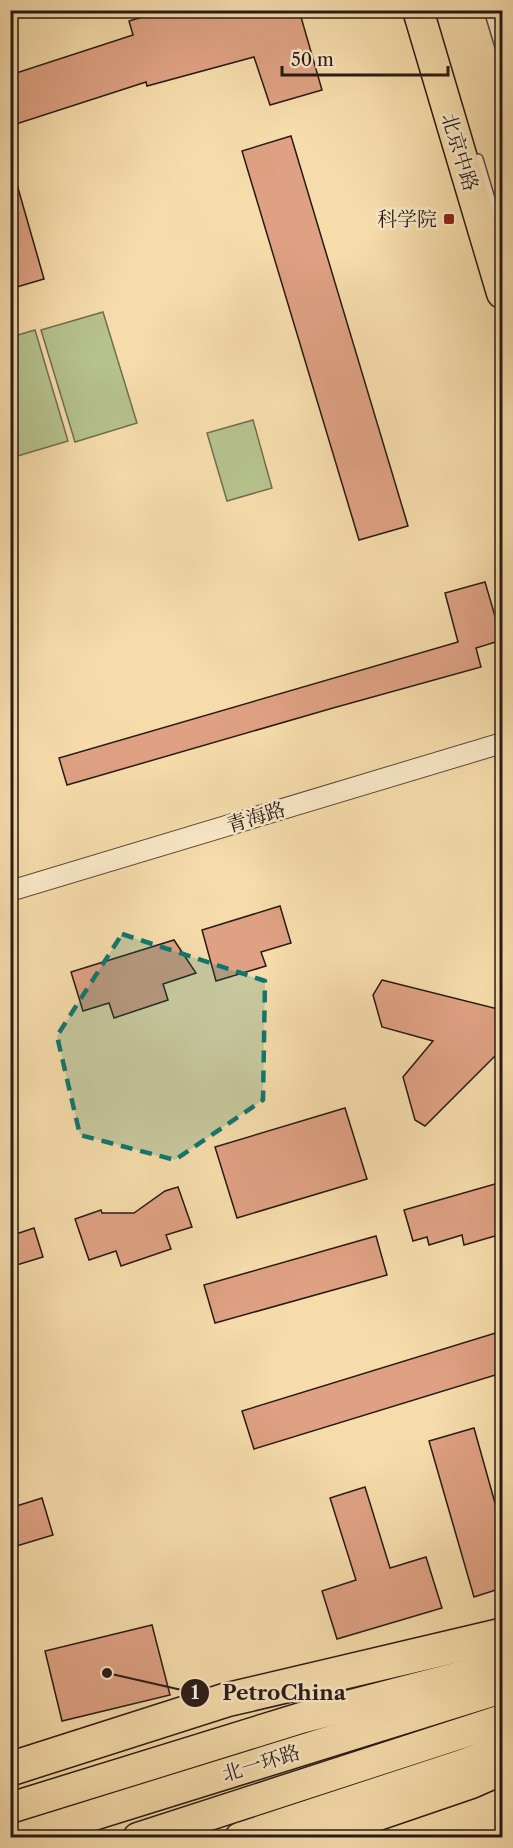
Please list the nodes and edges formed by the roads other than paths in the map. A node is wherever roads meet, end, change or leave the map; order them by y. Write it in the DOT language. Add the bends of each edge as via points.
graph roads {
  1 [pos="417,10"];
  2 [pos="489,10"];
  3 [pos="502,53"];
  4 [pos="474,148"];
  5 [pos="502,239"];
  6 [pos="502,293"];
  7 [pos="502,743"];
  8 [pos="10,891"];
  9 [pos="502,1635"];
  10 [pos="502,1666"];
  11 [pos="502,1688"];
  12 [pos="502,1720"];
  13 [pos="502,1750"];
  14 [pos="502,1768"];
  15 [pos="10,1769"];
  16 [pos="10,1808"];
  17 [pos="19,1838"];
  18 [pos="138,1838"];
  19 [pos="240,1838"];
  20 [pos="306,1838"];
  1 -- 6 [label="main road, 北京中路"];
  2 -- 3 [label="lane"];
  4 -- 5 [label="lane"];
  7 -- 8 [label="street, 青海路"];
  9 -- 15 [label="highway" via="226,1700"];
  10 -- 16 [label="main road" via="301,1718"];
  11 -- 17 [label="main road, 北一环路"];
  12 -- 18 [label="main road, 北一环路"];
  13 -- 19 [label="main road"];
  14 -- 20 [label="highway"];
}
